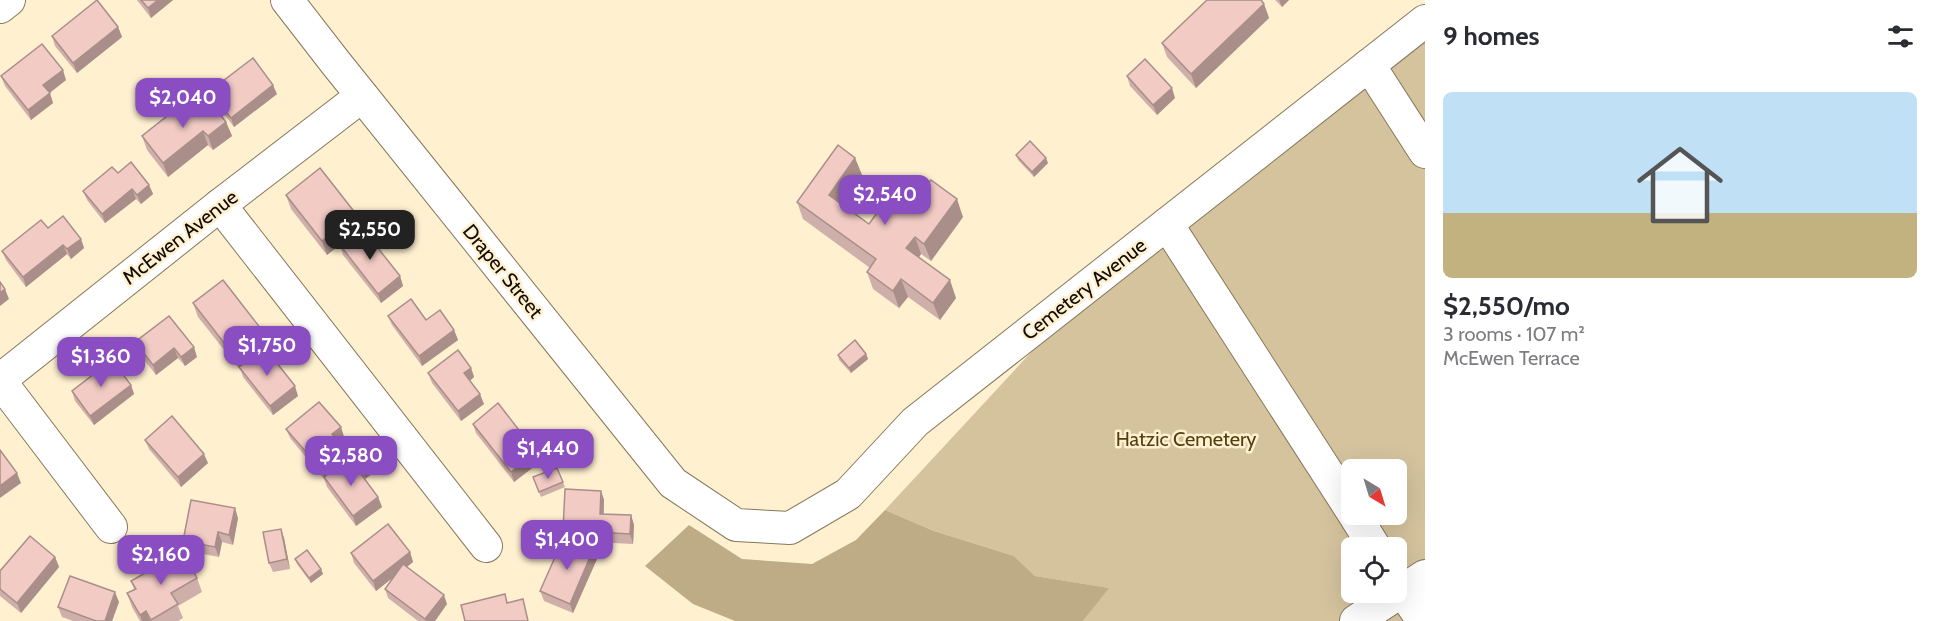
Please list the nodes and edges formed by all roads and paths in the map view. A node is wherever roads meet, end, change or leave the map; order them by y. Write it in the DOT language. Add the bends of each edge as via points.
graph roads {
  1 [pos="9,0"];
  2 [pos="287,0"];
  3 [pos="0,7"];
  4 [pos="1425,21"];
  5 [pos="1369,65"];
  6 [pos="362,96"];
  7 [pos="1425,152"];
  8 [pos="220,205"];
  9 [pos="1167,224"];
  10 [pos="0,381"];
  11 [pos="1341,493"];
  12 [pos="736,525"];
  13 [pos="111,527"];
  14 [pos="486,546"];
  15 [pos="1408,583"];
  16 [pos="1356,621"];
  17 [pos="1424,621"];
  1 -- 3 [label="street"];
  2 -- 6 [label="street, Draper Street"];
  4 -- 5 [label="street, Cemetery Avenue"];
  5 -- 7 [label="street"];
  5 -- 9 [label="street, Cemetery Avenue"];
  6 -- 8 [label="street, McEwen Avenue"];
  6 -- 12 [label="street, Draper Street" via="674,483"];
  8 -- 10 [label="street, McEwen Avenue"];
  8 -- 14 [label="street"];
  9 -- 11 [label="street"];
  9 -- 12 [label="street, Cemetery Avenue" via="915,422 848,494 790,528"];
  10 -- 13 [label="street"];
  15 -- 16 [label="street"];
  15 -- 17 [label="street"];
}
